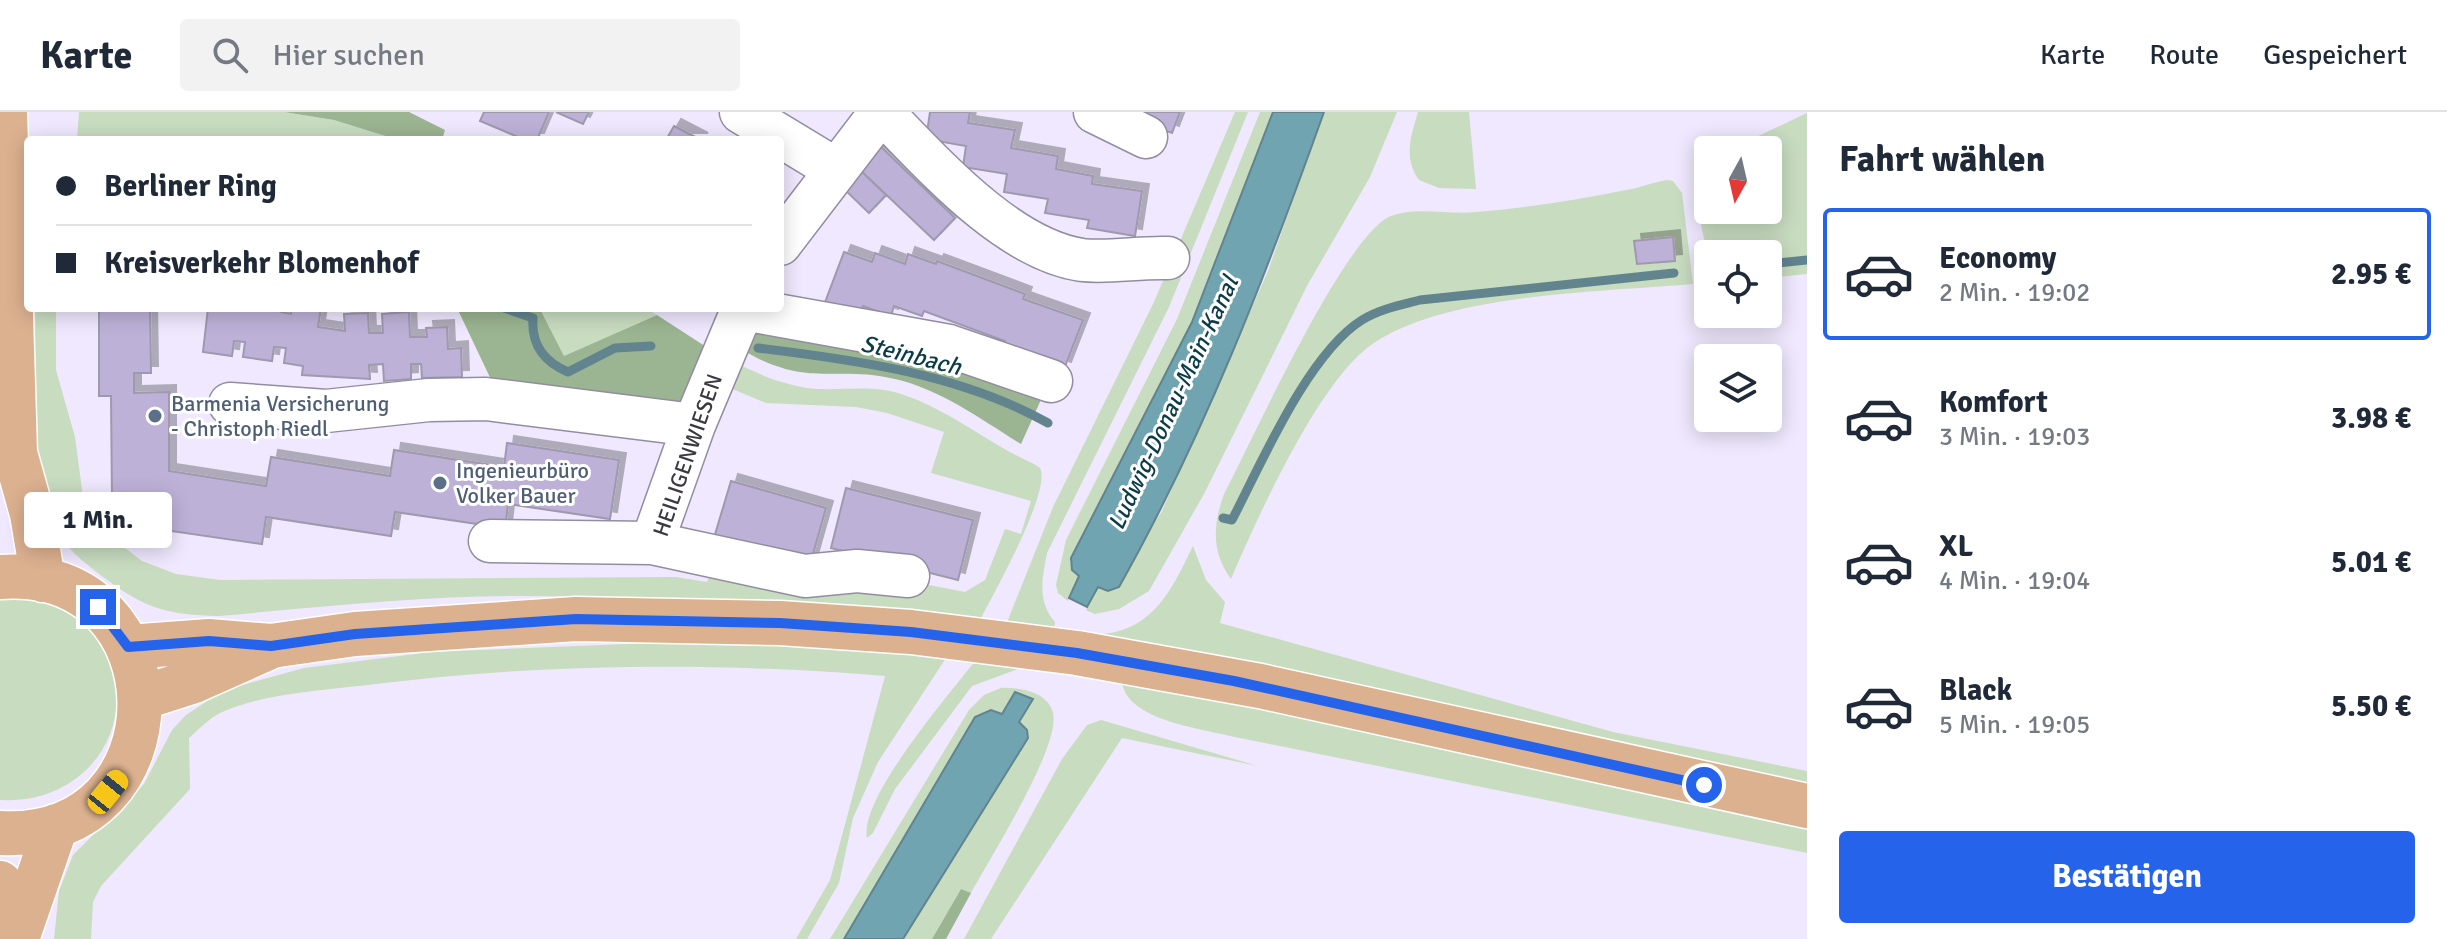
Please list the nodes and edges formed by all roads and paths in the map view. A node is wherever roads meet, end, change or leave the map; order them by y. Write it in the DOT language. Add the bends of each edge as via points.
graph roads {
  1 [pos="5,112"];
  2 [pos="741,112"];
  3 [pos="881,112"];
  4 [pos="1095,112"];
  5 [pos="781,136"];
  6 [pos="1146,137"];
  7 [pos="784,138"];
  8 [pos="835,169"];
  9 [pos="784,239"];
  10 [pos="1168,258"];
  11 [pos="741,312"];
  12 [pos="760,312"];
  13 [pos="1051,381"];
  14 [pos="230,404"];
  15 [pos="694,425"];
  16 [pos="7,466"];
  17 [pos="490,541"];
  18 [pos="652,543"];
  19 [pos="908,576"];
  20 [pos="0,577"];
  21 [pos="43,580"];
  22 [pos="271,646"];
  23 [pos="128,647"];
  24 [pos="141,698"];
  25 [pos="1807,806"];
  26 [pos="56,826"];
  27 [pos="0,833"];
  28 [pos="0,883"];
  29 [pos="18,938"];
  1 -- 16 [label="main road"];
  2 -- 5 [label="street"];
  3 -- 8 [label="street"];
  3 -- 10 [label="street" via="954,184 1022,235 1080,260"];
  4 -- 6 [label="street"];
  7 -- 8 [label="street"];
  8 -- 9 [label="street"];
  11 -- 15 [label="street, HEILIGENWIESEN"];
  12 -- 13 [label="street, HEILIGENWIESEN" via="918,339"];
  14 -- 15 [label="street" via="326,411 486,399"];
  15 -- 18 [label="street, HEILIGENWIESEN"];
  16 -- 21 [label="main road" via="32,514"];
  17 -- 18 [label="street"];
  18 -- 19 [label="street, HEILIGENWIESEN" via="805,576 868,571"];
  20 -- 21 [label="main road"];
  21 -- 23 [label="main road" via="73,590 98,607"];
  22 -- 23 [label="main road" via="209,641"];
  22 -- 24 [label="main road"];
  22 -- 25 [label="main road" via="386,631 576,619 911,632 1077,653 1260,686"];
  23 -- 24 [label="main road"];
  24 -- 26 [label="main road" via="135,749 120,776 91,806"];
  26 -- 27 [label="main road"];
  26 -- 29 [label="main road"];
  28 -- 29 [label="main road"];
}
